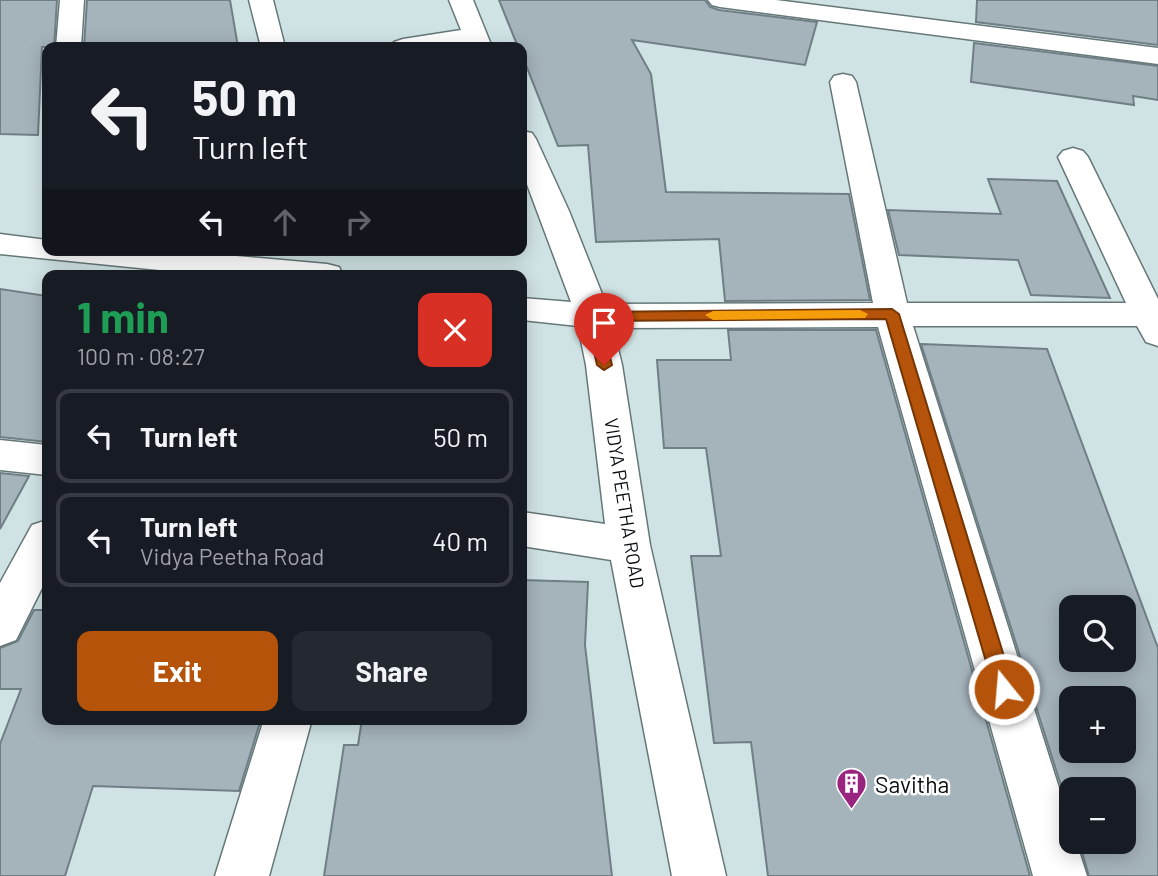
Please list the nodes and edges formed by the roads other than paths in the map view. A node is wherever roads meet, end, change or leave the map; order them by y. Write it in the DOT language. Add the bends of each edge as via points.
graph roads {
  1 [pos="72,0"];
  2 [pos="261,0"];
  3 [pos="461,0"];
  4 [pos="720,0"];
  5 [pos="477,41"];
  6 [pos="69,42"];
  7 [pos="272,42"];
  8 [pos="1158,56"];
  9 [pos="843,82"];
  10 [pos="1073,157"];
  11 [pos="527,162"];
  12 [pos="538,211"];
  13 [pos="0,244"];
  14 [pos="42,249"];
  15 [pos="113,256"];
  16 [pos="272,270"];
  17 [pos="527,309"];
  18 [pos="892,314"];
  19 [pos="593,316"];
  20 [pos="1155,320"];
  21 [pos="0,455"];
  22 [pos="42,459"];
  23 [pos="527,531"];
  24 [pos="629,545"];
  25 [pos="42,546"];
  26 [pos="0,626"];
  27 [pos="286,725"];
  28 [pos="242,876"];
  29 [pos="699,876"];
  30 [pos="1060,876"];
  1 -- 6 [label="street"];
  2 -- 7 [label="street"];
  3 -- 5 [label="street"];
  4 -- 8 [label="street"];
  9 -- 18 [label="street"];
  10 -- 20 [label="street"];
  11 -- 12 [label="street, VIDYA PEETHA ROAD"];
  12 -- 19 [label="street, VIDYA PEETHA ROAD"];
  13 -- 14 [label="street"];
  15 -- 16 [label="street"];
  17 -- 19 [label="street"];
  18 -- 19 [label="street"];
  18 -- 20 [label="street"];
  18 -- 30 [label="street"];
  19 -- 24 [label="street, VIDYA PEETHA ROAD"];
  21 -- 22 [label="street"];
  23 -- 24 [label="street"];
  24 -- 29 [label="street, VIDYA PEETHA ROAD"];
  25 -- 26 [label="street"];
  27 -- 28 [label="street"];
}
